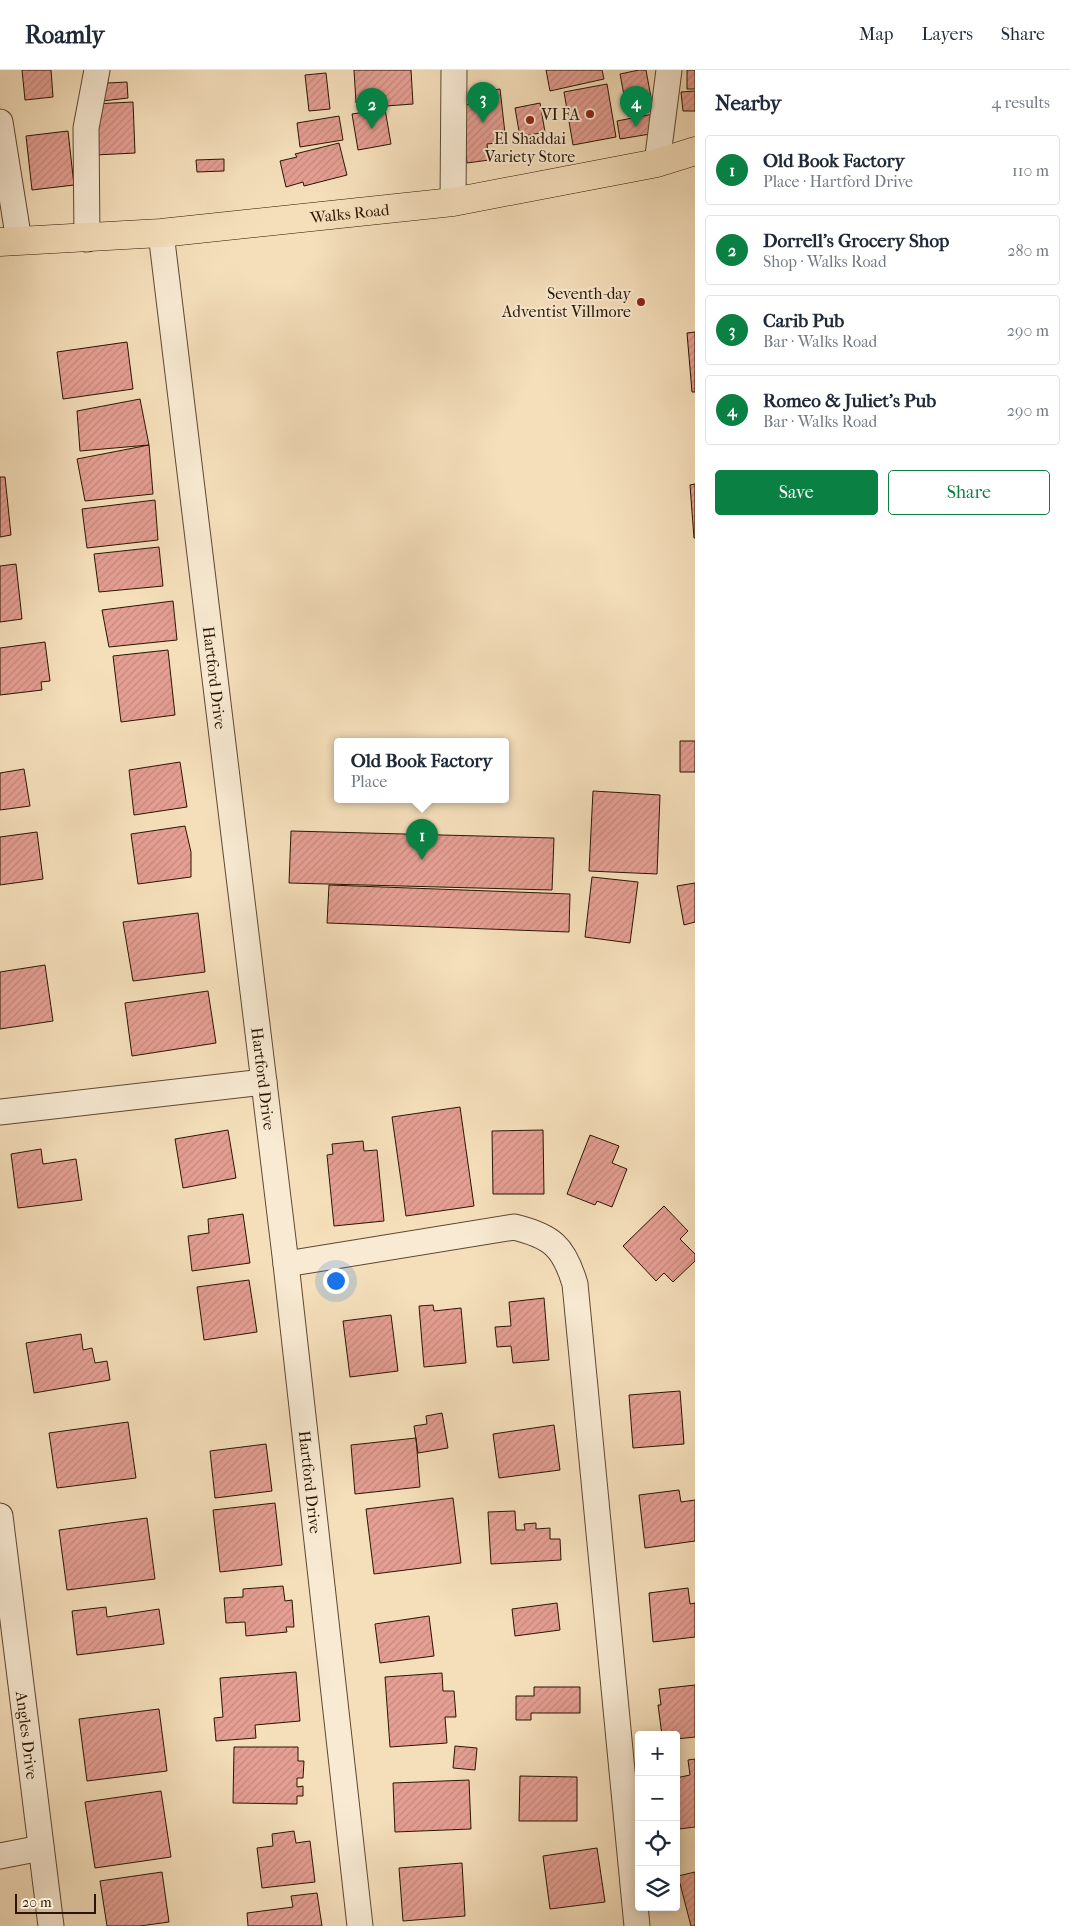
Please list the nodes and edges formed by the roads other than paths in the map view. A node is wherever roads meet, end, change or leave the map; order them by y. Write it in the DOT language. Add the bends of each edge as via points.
graph roads {
  1 [pos="97,70"];
  2 [pos="454,70"];
  3 [pos="669,70"];
  4 [pos="0,122"];
  5 [pos="695,151"];
  6 [pos="657,163"];
  7 [pos="453,202"];
  8 [pos="160,233"];
  9 [pos="86,239"];
  10 [pos="9,242"];
  11 [pos="264,1082"];
  12 [pos="0,1112"];
  13 [pos="286,1264"];
  14 [pos="0,1516"];
  15 [pos="41,1848"];
  16 [pos="0,1856"];
  17 [pos="50,1926"];
  18 [pos="360,1926"];
  19 [pos="637,1926"];
  1 -- 9 [label="street" via="86,128"];
  2 -- 7 [label="street"];
  3 -- 6 [label="street"];
  4 -- 10 [label="street"];
  5 -- 6 [label="main road, Walks Road"];
  6 -- 7 [label="main road, Walks Road"];
  7 -- 8 [label="main road, Walks Road"];
  8 -- 9 [label="main road, Walks Road"];
  8 -- 11 [label="street, Hartford Drive"];
  9 -- 10 [label="main road, Walks Road"];
  11 -- 12 [label="street"];
  11 -- 13 [label="street, Hartford Drive"];
  13 -- 18 [label="street, Hartford Drive"];
  13 -- 19 [label="street" via="514,1227 536,1232 549,1240 568,1262 575,1284"];
  14 -- 15 [label="street, Angles Drive"];
  15 -- 16 [label="street"];
  15 -- 17 [label="street, Angles Drive"];
}
